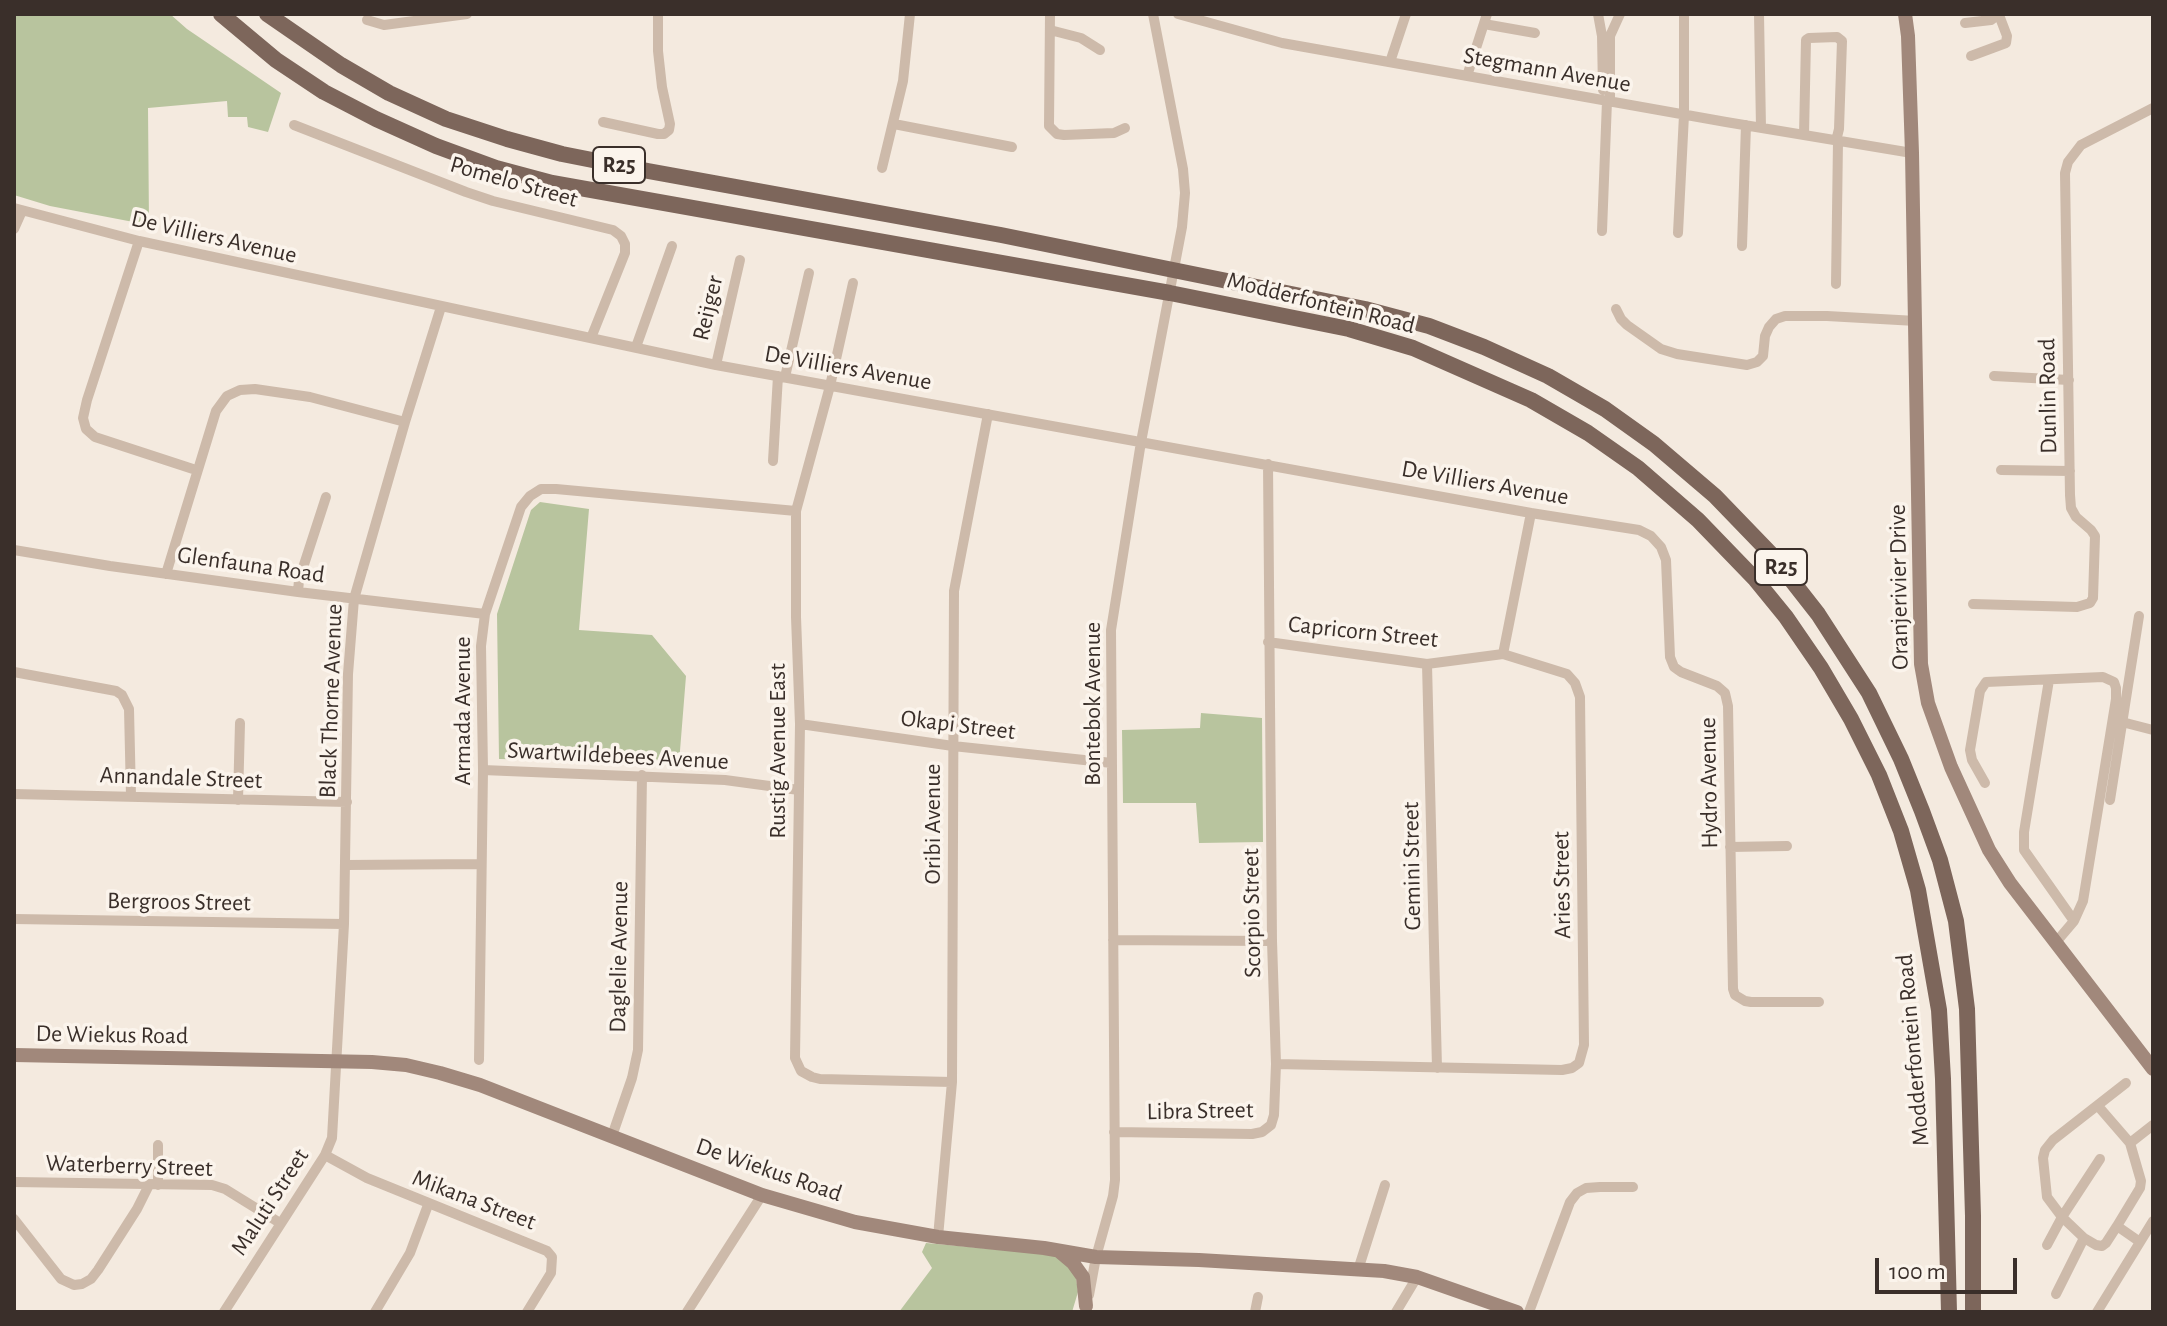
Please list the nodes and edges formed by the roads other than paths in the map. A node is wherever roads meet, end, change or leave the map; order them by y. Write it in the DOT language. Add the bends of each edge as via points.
graph roads {
  1 [pos="221,14"];
  2 [pos="267,14"];
  3 [pos="467,14"];
  4 [pos="658,14"];
  5 [pos="910,14"];
  6 [pos="1050,14"];
  7 [pos="1153,14"];
  8 [pos="1178,14"];
  9 [pos="1406,14"];
  10 [pos="1598,14"];
  11 [pos="1620,14"];
  12 [pos="1684,14"];
  13 [pos="1759,14"];
  14 [pos="1905,14"];
  15 [pos="1911,14"];
  16 [pos="1999,14"];
  17 [pos="1485,19"];
  18 [pos="367,20"];
  19 [pos="1965,23"];
  20 [pos="1050,30"];
  21 [pos="1535,33"];
  22 [pos="1908,36"];
  23 [pos="1100,50"];
  24 [pos="1971,56"];
  25 [pos="1390,62"];
  26 [pos="1467,76"];
  27 [pos="1607,101"];
  28 [pos="2153,108"];
  29 [pos="1684,115"];
  30 [pos="603,122"];
  31 [pos="894,124"];
  32 [pos="294,125"];
  33 [pos="1746,125"];
  34 [pos="1125,128"];
  35 [pos="1761,128"];
  36 [pos="1804,135"];
  37 [pos="1837,141"];
  38 [pos="1012,147"];
  39 [pos="1912,153"];
  40 [pos="882,168"];
  41 [pos="18,209"];
  42 [pos="14,229"];
  43 [pos="1602,231"];
  44 [pos="1678,233"];
  45 [pos="139,241"];
  46 [pos="672,246"];
  47 [pos="1742,246"];
  48 [pos="740,260"];
  49 [pos="1173,270"];
  50 [pos="809,273"];
  51 [pos="853,283"];
  52 [pos="1836,284"];
  53 [pos="1170,293"];
  54 [pos="441,307"];
  55 [pos="1616,309"];
  56 [pos="1916,321"];
  57 [pos="591,338"];
  58 [pos="636,347"];
  59 [pos="716,365"];
  60 [pos="1994,376"];
  61 [pos="782,377"];
  62 [pos="2069,380"];
  63 [pos="830,386"];
  64 [pos="988,414"];
  65 [pos="405,422"];
  66 [pos="1141,442"];
  67 [pos="773,461"];
  68 [pos="1268,464"];
  69 [pos="196,470"];
  70 [pos="2001,470"];
  71 [pos="2070,471"];
  72 [pos="326,497"];
  73 [pos="796,511"];
  74 [pos="1531,513"];
  75 [pos="14,550"];
  76 [pos="1666,560"];
  77 [pos="166,574"];
  78 [pos="298,592"];
  79 [pos="354,599"];
  80 [pos="1973,604"];
  81 [pos="485,614"];
  82 [pos="2139,616"];
  83 [pos="1268,642"];
  84 [pos="1503,654"];
  85 [pos="1427,664"];
  86 [pos="14,672"];
  87 [pos="2049,680"];
  88 [pos="1580,697"];
  89 [pos="2122,722"];
  90 [pos="240,723"];
  91 [pos="800,724"];
  92 [pos="2153,730"];
  93 [pos="953,746"];
  94 [pos="1112,763"];
  95 [pos="483,770"];
  96 [pos="642,775"];
  97 [pos="1985,783"];
  98 [pos="799,790"];
  99 [pos="14,794"];
  100 [pos="131,796"];
  101 [pos="238,800"];
  102 [pos="2110,800"];
  103 [pos="347,802"];
  104 [pos="1787,846"];
  105 [pos="1730,847"];
  106 [pos="481,864"];
  107 [pos="346,865"];
  108 [pos="14,919"];
  109 [pos="2074,921"];
  110 [pos="344,924"];
  111 [pos="1113,940"];
  112 [pos="1272,941"];
  113 [pos="2057,941"];
  114 [pos="1819,1002"];
  115 [pos="14,1055"];
  116 [pos="479,1060"];
  117 [pos="335,1061"];
  118 [pos="1276,1064"];
  119 [pos="1437,1068"];
  120 [pos="2153,1069"];
  121 [pos="952,1082"];
  122 [pos="2126,1083"];
  123 [pos="2098,1106"];
  124 [pos="2153,1125"];
  125 [pos="1114,1132"];
  126 [pos="612,1136"];
  127 [pos="2130,1143"];
  128 [pos="158,1145"];
  129 [pos="325,1155"];
  130 [pos="2100,1159"];
  131 [pos="14,1182"];
  132 [pos="154,1185"];
  133 [pos="1385,1185"];
  134 [pos="1633,1187"];
  135 [pos="762,1195"];
  136 [pos="428,1205"];
  137 [pos="2062,1217"];
  138 [pos="14,1219"];
  139 [pos="2153,1221"];
  140 [pos="280,1223"];
  141 [pos="2117,1226"];
  142 [pos="938,1237"];
  143 [pos="2084,1238"];
  144 [pos="2140,1242"];
  145 [pos="2047,1245"];
  146 [pos="1058,1250"];
  147 [pos="1096,1257"];
  148 [pos="1358,1270"];
  149 [pos="1417,1277"];
  150 [pos="2056,1294"];
  151 [pos="1258,1297"];
  152 [pos="1086,1309"];
  153 [pos="224,1312"];
  154 [pos="375,1312"];
  155 [pos="527,1312"];
  156 [pos="687,1312"];
  157 [pos="1255,1312"];
  158 [pos="1396,1312"];
  159 [pos="1517,1312"];
  160 [pos="1529,1312"];
  161 [pos="1949,1312"];
  162 [pos="1975,1312"];
  163 [pos="2097,1312"];
  1 -- 53 [label="main road, Modderfontein Road / R25" via="324,92 436,146 496,168 552,183"];
  2 -- 49 [label="main road, Modderfontein Road / R25" via="389,93 446,119 562,154"];
  3 -- 18 [label="street" via="384,25"];
  4 -- 30 [label="street" via="669,130 658,134"];
  5 -- 31 [label="street"];
  6 -- 20 [label="street"];
  7 -- 49 [label="street, Bontebok Avenue" via="1185,193"];
  8 -- 25 [label="street, Stegmann Avenue" via="1282,43"];
  9 -- 25 [label="street"];
  10 -- 27 [label="street"];
  11 -- 27 [label="street" via="1610,36"];
  12 -- 29 [label="street"];
  13 -- 35 [label="street"];
  14 -- 22 [label="street, Oranjerivier Drive"];
  15 -- 22 [label="street, Oranjerivier Drive"];
  16 -- 19 [label="street"];
  16 -- 24 [label="street" via="2006,43"];
  17 -- 21 [label="street"];
  17 -- 26 [label="street"];
  20 -- 23 [label="street" via="1081,38"];
  20 -- 34 [label="street" via="1052,130 1073,135"];
  22 -- 39 [label="street, Oranjerivier Drive"];
  25 -- 26 [label="street, Stegmann Avenue"];
  26 -- 27 [label="street, Stegmann Avenue"];
  27 -- 29 [label="street, Stegmann Avenue"];
  27 -- 43 [label="street"];
  28 -- 62 [label="street, Dunlin Road" via="2081,145 2068,162"];
  29 -- 33 [label="street, Stegmann Avenue"];
  29 -- 44 [label="street"];
  31 -- 38 [label="street"];
  31 -- 40 [label="street"];
  32 -- 57 [label="street, Pomelo Street" via="493,201 613,230 621,236 625,253"];
  33 -- 35 [label="street, Stegmann Avenue"];
  33 -- 47 [label="street"];
  35 -- 36 [label="street, Stegmann Avenue"];
  36 -- 37 [label="street, Stegmann Avenue"];
  36 -- 37 [label="street" via="1806,40 1837,37 1842,41"];
  37 -- 39 [label="street, Stegmann Avenue"];
  37 -- 52 [label="street"];
  39 -- 56 [label="street, Oranjerivier Drive"];
  41 -- 42 [label="street"];
  41 -- 45 [label="street, De Villiers Avenue"];
  45 -- 54 [label="street, De Villiers Avenue"];
  45 -- 69 [label="street" via="83,418 95,437"];
  46 -- 58 [label="street"];
  48 -- 59 [label="street, Reijger"];
  49 -- 53 [label="street, Bontebok Avenue"];
  49 -- 162 [label="main road, Modderfontein Road / R25" via="1429,326 1548,376 1654,444 1715,496 1771,554 1818,614 1869,693 1901,759 1940,860 1956,921 1967,1009"];
  50 -- 61 [label="street"];
  51 -- 63 [label="street, Rustig Avenue East"];
  53 -- 66 [label="street, Bontebok Avenue"];
  53 -- 161 [label="main road, Modderfontein Road / R25" via="1349,329 1413,348 1531,400 1638,468 1698,520 1786,617 1844,706 1879,775 1918,890 1939,1010"];
  54 -- 57 [label="street, De Villiers Avenue"];
  54 -- 65 [label="street, Black Thorne Avenue"];
  55 -- 56 [label="street" via="1627,325 1661,349 1747,365 1763,356 1769,327 1785,316"];
  56 -- 113 [label="street, Oranjerivier Drive" via="1921,664 1926,694 1951,767 1989,850"];
  57 -- 58 [label="street, De Villiers Avenue"];
  58 -- 59 [label="street, De Villiers Avenue"];
  59 -- 61 [label="street, De Villiers Avenue"];
  60 -- 62 [label="street"];
  61 -- 63 [label="street, De Villiers Avenue"];
  61 -- 67 [label="street"];
  62 -- 71 [label="street, Dunlin Road"];
  63 -- 64 [label="street, De Villiers Avenue"];
  63 -- 73 [label="street, Rustig Avenue East"];
  64 -- 66 [label="street, De Villiers Avenue"];
  64 -- 93 [label="street, Oribi Avenue" via="954,591"];
  65 -- 69 [label="street" via="310,397 240,390 227,396 216,411"];
  65 -- 79 [label="street, Black Thorne Avenue"];
  66 -- 68 [label="street, De Villiers Avenue"];
  66 -- 94 [label="street, Bontebok Avenue" via="1111,630"];
  68 -- 74 [label="street, De Villiers Avenue"];
  68 -- 83 [label="street, Scorpio Street"];
  69 -- 77 [label="street"];
  70 -- 71 [label="street"];
  71 -- 80 [label="street, Dunlin Road" via="2071,508 2095,536 2095,591 2090,603"];
  72 -- 78 [label="street"];
  73 -- 81 [label="street, Armada Avenue" via="541,489 521,507"];
  73 -- 91 [label="street, Rustig Avenue East"];
  74 -- 76 [label="street, De Villiers Avenue" via="1639,530 1661,547"];
  74 -- 84 [label="street"];
  75 -- 77 [label="street, Glenfauna Road"];
  76 -- 105 [label="street, Hydro Avenue" via="1674,667 1717,686 1728,706"];
  77 -- 78 [label="street, Glenfauna Road"];
  78 -- 79 [label="street, Glenfauna Road"];
  79 -- 81 [label="street, Glenfauna Road"];
  79 -- 103 [label="street, Black Thorne Avenue"];
  81 -- 95 [label="street, Armada Avenue"];
  82 -- 89 [label="street"];
  83 -- 85 [label="street, Capricorn Street"];
  83 -- 112 [label="street, Scorpio Street"];
  84 -- 85 [label="street, Capricorn Street"];
  84 -- 88 [label="street, Capricorn Street" via="1567,674"];
  85 -- 119 [label="street, Gemini Street"];
  86 -- 100 [label="street" via="122,695 129,709"];
  87 -- 97 [label="street" via="1983,685 1970,750"];
  87 -- 109 [label="street" via="2024,850"];
  87 -- 109 [label="street" via="2103,677 2116,688 2083,901"];
  88 -- 119 [label="street, Aries Street" via="1584,1045 1579,1063 1562,1070"];
  89 -- 92 [label="street"];
  89 -- 102 [label="street"];
  90 -- 101 [label="street"];
  91 -- 93 [label="street, Okapi Street"];
  91 -- 98 [label="street, Rustig Avenue East"];
  93 -- 94 [label="street, Okapi Street"];
  93 -- 121 [label="street, Oribi Avenue"];
  94 -- 111 [label="street, Bontebok Avenue"];
  95 -- 96 [label="street, Swartwildebees Avenue"];
  95 -- 106 [label="street, Armada Avenue"];
  96 -- 98 [label="street, Swartwildebees Avenue"];
  96 -- 126 [label="street, Daglelie Avenue" via="638,1050"];
  98 -- 121 [label="street, Rustig Avenue East" via="797,1065 820,1079"];
  99 -- 100 [label="street, Annandale Street"];
  100 -- 101 [label="street, Annandale Street"];
  101 -- 103 [label="street, Annandale Street"];
  103 -- 107 [label="street, Black Thorne Avenue"];
  104 -- 105 [label="street"];
  105 -- 114 [label="street, Hydro Avenue" via="1735,995 1745,1001"];
  106 -- 107 [label="street"];
  106 -- 116 [label="street, Armada Avenue"];
  107 -- 110 [label="street, Black Thorne Avenue"];
  108 -- 110 [label="street, Bergroos Street"];
  109 -- 113 [label="street"];
  110 -- 117 [label="street, Black Thorne Avenue"];
  111 -- 112 [label="street"];
  111 -- 125 [label="street, Bontebok Avenue"];
  112 -- 118 [label="street, Scorpio Street"];
  113 -- 120 [label="street, Oranjerivier Drive"];
  115 -- 117 [label="street, De Wiekus Road"];
  117 -- 126 [label="street, De Wiekus Road" via="406,1065 440,1073"];
  117 -- 129 [label="street, Maluti Street" via="332,1138"];
  118 -- 119 [label="street"];
  118 -- 125 [label="street, Libra Street" via="1274,1115 1262,1132"];
  121 -- 142 [label="street, Oribi Avenue"];
  122 -- 123 [label="street"];
  123 -- 127 [label="street"];
  123 -- 137 [label="street" via="2045,1150 2047,1197"];
  124 -- 127 [label="street"];
  125 -- 147 [label="street, Bontebok Avenue" via="1113,1196"];
  126 -- 135 [label="street, De Wiekus Road"];
  127 -- 141 [label="street" via="2140,1188"];
  128 -- 132 [label="street"];
  129 -- 136 [label="street, Mikana Street"];
  129 -- 140 [label="street, Maluti Street"];
  130 -- 137 [label="street"];
  131 -- 132 [label="street, Waterberry Street"];
  132 -- 138 [label="street" via="98,1270 82,1284 61,1279"];
  132 -- 140 [label="street, Waterberry Street" via="212,1185"];
  133 -- 148 [label="street"];
  134 -- 160 [label="street" via="1586,1188 1577,1193"];
  135 -- 142 [label="street, De Wiekus Road" via="855,1222"];
  135 -- 156 [label="street"];
  136 -- 154 [label="street" via="410,1253"];
  136 -- 155 [label="street, Mikana Street" via="547,1251 551,1273"];
  137 -- 143 [label="street"];
  137 -- 145 [label="street"];
  139 -- 144 [label="street"];
  140 -- 153 [label="street, Maluti Street"];
  141 -- 143 [label="street" via="2102,1246"];
  141 -- 144 [label="street"];
  142 -- 146 [label="street, De Wiekus Road"];
  143 -- 150 [label="street"];
  144 -- 163 [label="street"];
  146 -- 147 [label="street, De Wiekus Road"];
  146 -- 152 [label="street" via="1079,1270"];
  147 -- 148 [label="street, De Wiekus Road"];
  147 -- 152 [label="street, Bontebok Avenue"];
  148 -- 149 [label="street, De Wiekus Road"];
  149 -- 158 [label="street"];
  149 -- 159 [label="street, De Wiekus Road"];
  151 -- 157 [label="street"];
}
